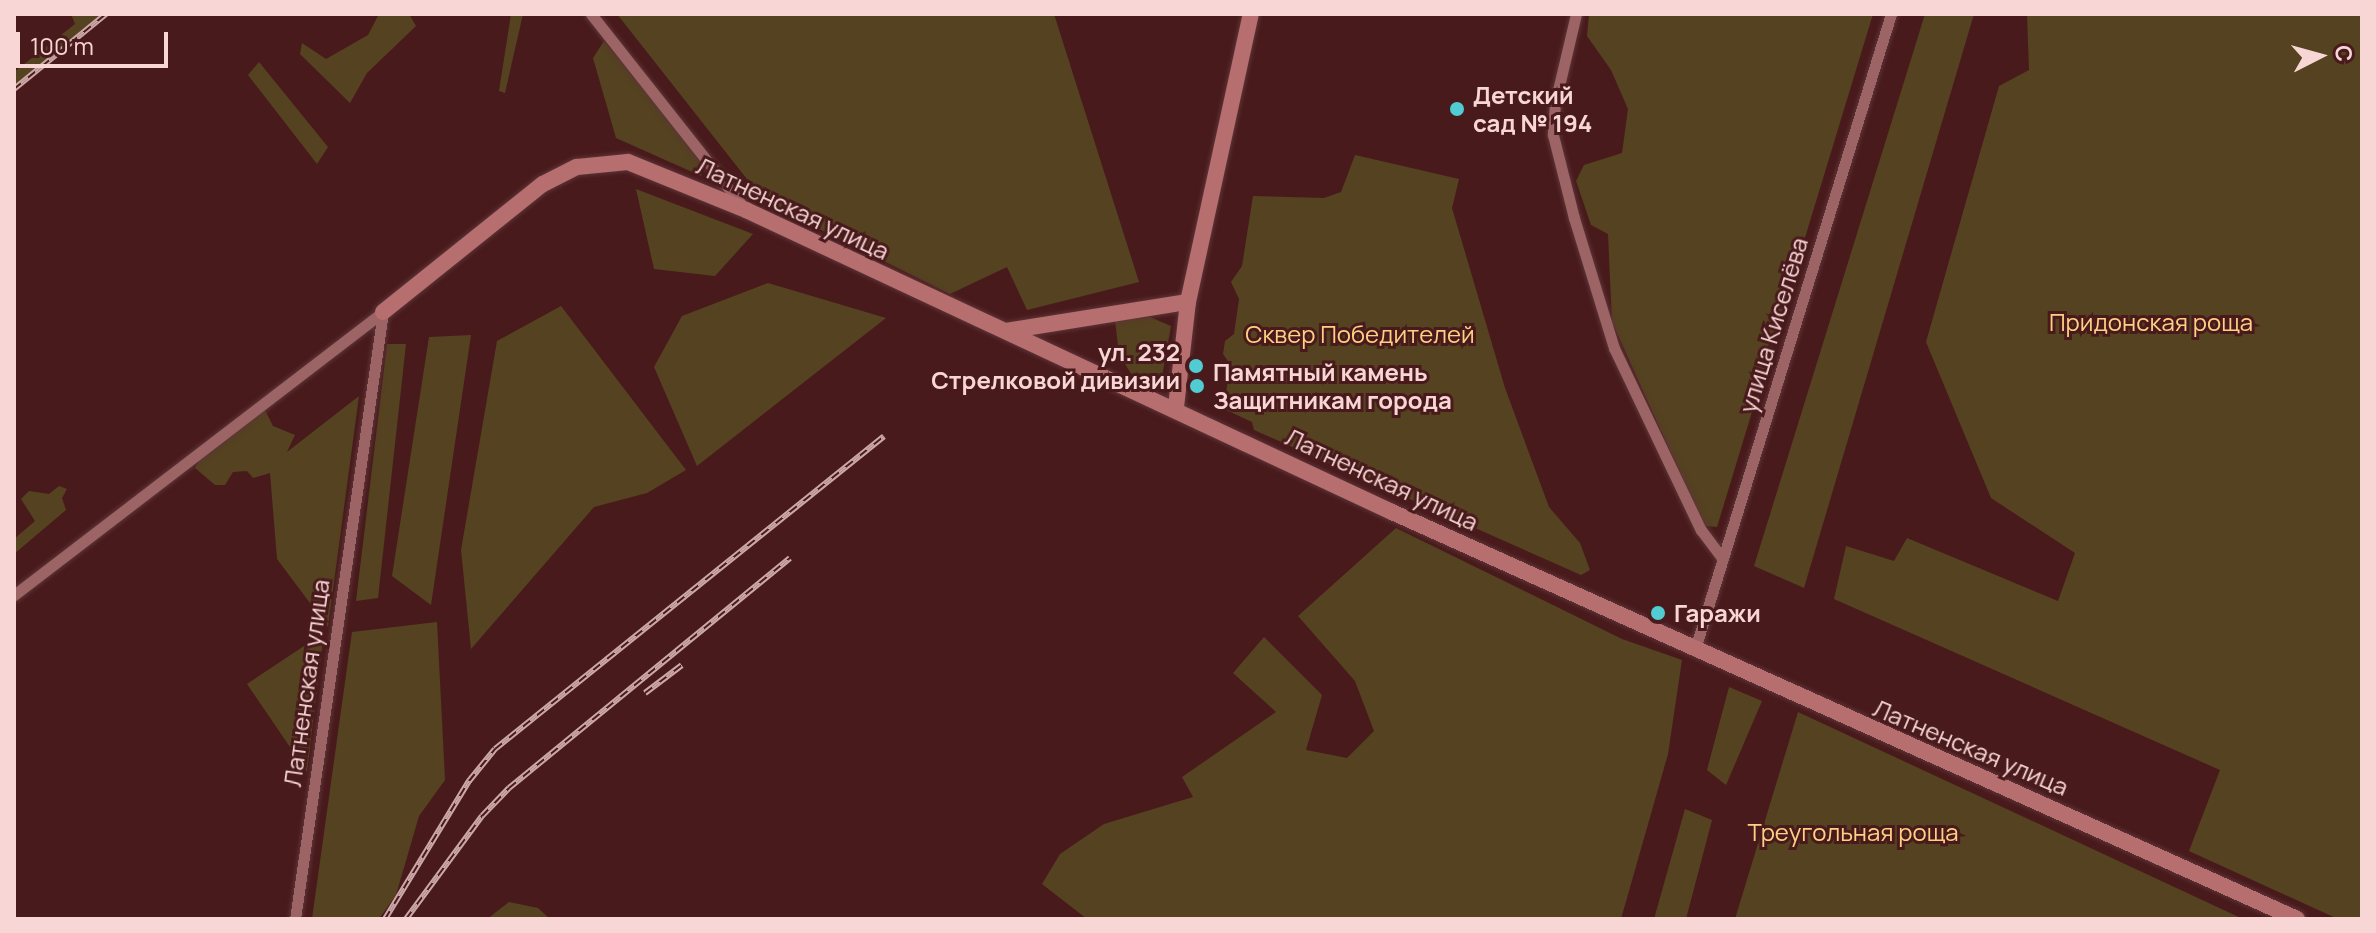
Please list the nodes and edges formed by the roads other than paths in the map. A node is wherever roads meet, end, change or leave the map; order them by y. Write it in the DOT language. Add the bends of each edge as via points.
graph roads {
  1 [pos="591,14"];
  2 [pos="1251,14"];
  3 [pos="1576,14"];
  4 [pos="1891,14"];
  5 [pos="746,210"];
  6 [pos="1188,302"];
  7 [pos="383,312"];
  8 [pos="1005,331"];
  9 [pos="1176,407"];
  10 [pos="1723,559"];
  11 [pos="14,595"];
  12 [pos="1695,649"];
  13 [pos="295,919"];
  14 [pos="2297,919"];
  1 -- 5 [label="street"];
  2 -- 6 [label="street"];
  3 -- 10 [label="street" via="1555,103 1553,135 1574,218 1614,348 1701,530"];
  4 -- 10 [label="street, улица Киселёва"];
  5 -- 7 [label="street, Латненская улица" via="628,162 577,167 543,184"];
  5 -- 8 [label="street, Латненская улица"];
  6 -- 8 [label="street"];
  6 -- 9 [label="street"];
  7 -- 11 [label="street, Латненская улица"];
  7 -- 13 [label="street, Латненская улица"];
  8 -- 9 [label="street, Латненская улица"];
  9 -- 12 [label="street, Латненская улица"];
  10 -- 12 [label="street, улица Киселёва"];
  12 -- 14 [label="street, Латненская улица"];
}
